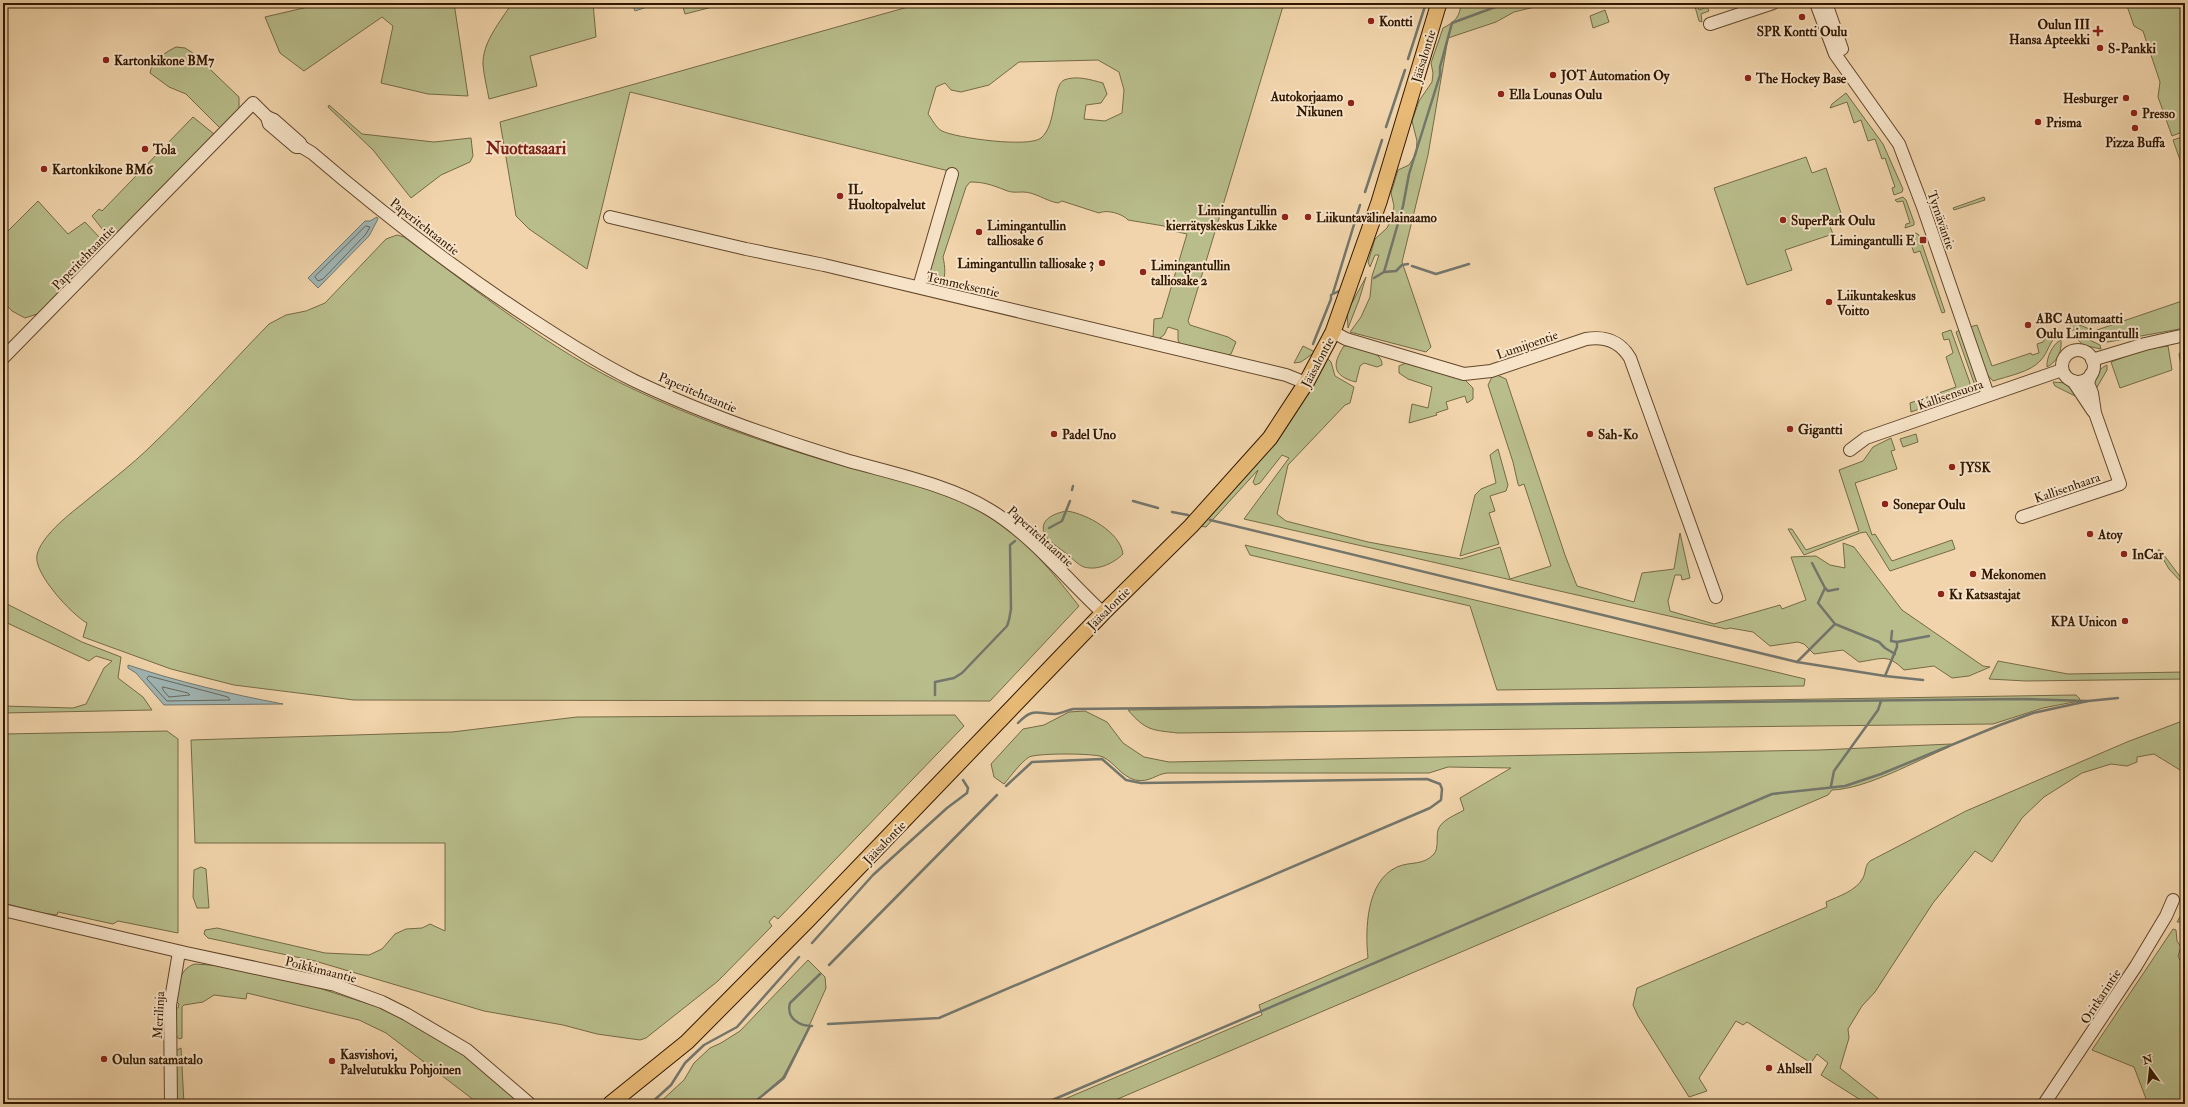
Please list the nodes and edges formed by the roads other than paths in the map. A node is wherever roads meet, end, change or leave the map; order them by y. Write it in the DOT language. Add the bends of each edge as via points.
graph roads {
  1 [pos="1439,3"];
  2 [pos="1773,3"];
  3 [pos="1816,3"];
  4 [pos="1826,3"];
  5 [pos="1710,24"];
  6 [pos="1844,66"];
  7 [pos="952,174"];
  8 [pos="610,217"];
  9 [pos="919,287"];
  10 [pos="1333,332"];
  11 [pos="2185,335"];
  12 [pos="2166,340"];
  13 [pos="2185,341"];
  14 [pos="3,358"];
  15 [pos="2092,360"];
  16 [pos="2062,370"];
  17 [pos="2091,374"];
  18 [pos="2073,381"];
  19 [pos="1306,384"];
  20 [pos="1988,395"];
  21 [pos="2095,414"];
  22 [pos="1850,450"];
  23 [pos="2022,517"];
  24 [pos="1716,596"];
  25 [pos="1103,613"];
  26 [pos="2172,900"];
  27 [pos="3,910"];
  28 [pos="3,916"];
  29 [pos="76,927"];
  30 [pos="179,952"];
  31 [pos="170,1104"];
  32 [pos="530,1104"];
  33 [pos="610,1104"];
  34 [pos="2044,1104"];
  1 -- 10 [label="main road, Jääsalontie" via="1379,202"];
  2 -- 5 [label="street"];
  3 -- 6 [label="street, Tyrnäväntie" via="1835,54"];
  4 -- 6 [label="street, Tyrnäväntie" via="1842,50"];
  6 -- 20 [label="street, Tyrnäväntie" via="1850,78 1899,144"];
  7 -- 9 [label="street"];
  8 -- 9 [label="street, Temmeksentie"];
  9 -- 19 [label="street, Temmeksentie" via="1286,375"];
  10 -- 19 [label="main road, Jääsalontie"];
  10 -- 24 [label="street, Lumijoentie" via="1346,339 1464,374 1491,371 1598,337 1610,340 1623,348 1630,358"];
  11 -- 12 [label="street"];
  12 -- 13 [label="street"];
  12 -- 15 [label="street"];
  14 -- 25 [label="street, Paperitehtaantie" via="253,103 267,117 269,124 296,147 302,147 312,153 395,222 471,280 586,355 636,381 720,418 790,443 965,496 999,516 1029,540"];
  15 -- 16 [label="street" via="2082,351 2072,351 2063,361"];
  15 -- 17 [label="street"];
  16 -- 18 [label="street" via="2068,379"];
  16 -- 20 [label="street, Kallisensuora"];
  17 -- 18 [label="street" via="2083,381"];
  17 -- 21 [label="street" via="2088,383"];
  18 -- 21 [label="street"];
  19 -- 25 [label="main road, Jääsalontie" via="1270,438 1234,479 1191,526"];
  20 -- 22 [label="street, Kallisensuora" via="1866,438"];
  21 -- 23 [label="street, Kallisenhaara" via="2120,484"];
  25 -- 33 [label="main road, Jääsalontie" via="687,1042"];
  26 -- 34 [label="street, Oritkarintie" via="2166,916 2136,966"];
  27 -- 29 [label="street, Poikkimaantie"];
  28 -- 29 [label="street, Poikkimaantie"];
  29 -- 30 [label="street, Poikkimaantie"];
  30 -- 31 [label="street, Merilinja" via="170,1005"];
  30 -- 32 [label="street, Poikkimaantie" via="335,985 382,1002 467,1050"];
}
